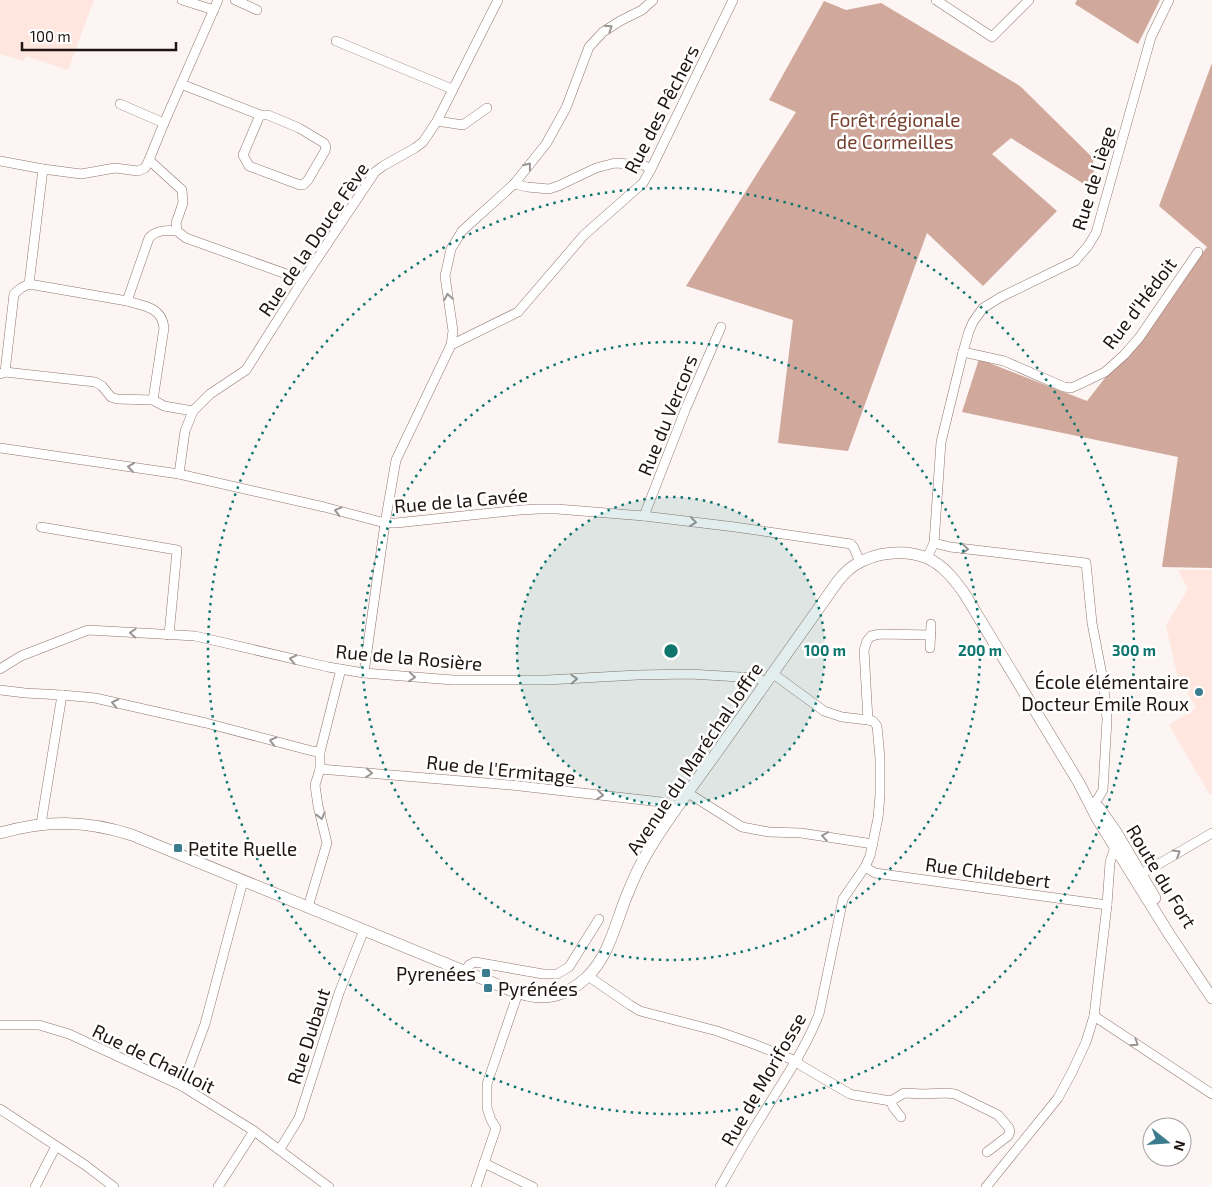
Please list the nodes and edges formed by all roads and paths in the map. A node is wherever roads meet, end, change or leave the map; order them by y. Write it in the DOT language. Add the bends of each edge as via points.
graph roads {
  1 [pos="182,0"];
  2 [pos="218,0"];
  3 [pos="235,0"];
  4 [pos="498,0"];
  5 [pos="653,0"];
  6 [pos="733,0"];
  7 [pos="936,0"];
  8 [pos="1029,0"];
  9 [pos="1169,0"];
  10 [pos="214,10"];
  11 [pos="257,10"];
  12 [pos="336,41"];
  13 [pos="181,84"];
  14 [pos="452,89"];
  15 [pos="120,104"];
  16 [pos="487,108"];
  17 [pos="260,114"];
  18 [pos="436,120"];
  19 [pos="164,123"];
  20 [pos="149,160"];
  21 [pos="0,161"];
  22 [pos="651,169"];
  23 [pos="43,170"];
  24 [pos="514,184"];
  25 [pos="177,231"];
  26 [pos="1198,252"];
  27 [pos="303,280"];
  28 [pos="29,284"];
  29 [pos="127,302"];
  30 [pos="721,327"];
  31 [pos="451,345"];
  32 [pos="963,352"];
  33 [pos="2,373"];
  34 [pos="153,400"];
  35 [pos="193,411"];
  36 [pos="0,448"];
  37 [pos="179,474"];
  38 [pos="644,516"];
  39 [pos="385,523"];
  40 [pos="41,527"];
  41 [pos="934,543"];
  42 [pos="927,558"];
  43 [pos="860,562"];
  44 [pos="932,624"];
  45 [pos="169,634"];
  46 [pos="931,635"];
  47 [pos="930,648"];
  48 [pos="341,668"];
  49 [pos="0,669"];
  50 [pos="364,673"];
  51 [pos="769,678"];
  52 [pos="0,690"];
  53 [pos="62,695"];
  54 [pos="868,720"];
  55 [pos="320,752"];
  56 [pos="320,769"];
  57 [pos="688,792"];
  58 [pos="1092,804"];
  59 [pos="677,808"];
  60 [pos="1105,817"];
  61 [pos="41,824"];
  62 [pos="0,832"];
  63 [pos="1212,833"];
  64 [pos="1107,834"];
  65 [pos="873,844"];
  66 [pos="1119,845"];
  67 [pos="865,867"];
  68 [pos="1130,871"];
  69 [pos="1142,874"];
  70 [pos="243,880"];
  71 [pos="1107,905"];
  72 [pos="308,907"];
  73 [pos="599,919"];
  74 [pos="364,930"];
  75 [pos="465,972"];
  76 [pos="588,976"];
  77 [pos="1201,981"];
  78 [pos="518,993"];
  79 [pos="1212,998"];
  80 [pos="1094,1016"];
  81 [pos="0,1025"];
  82 [pos="796,1061"];
  83 [pos="182,1086"];
  84 [pos="1212,1094"];
  85 [pos="892,1101"];
  86 [pos="0,1109"];
  87 [pos="901,1117"];
  88 [pos="254,1131"];
  89 [pos="1000,1143"];
  90 [pos="56,1146"];
  91 [pos="280,1149"];
  92 [pos="988,1152"];
  93 [pos="1014,1153"];
  94 [pos="484,1163"];
  95 [pos="35,1187"];
  96 [pos="114,1187"];
  97 [pos="218,1187"];
  98 [pos="329,1187"];
  99 [pos="476,1187"];
  100 [pos="533,1187"];
  101 [pos="720,1187"];
  102 [pos="986,1187"];
  1 -- 10 [label="street"];
  2 -- 10 [label="street"];
  3 -- 11 [label="street"];
  4 -- 14 [label="street, Rue de la Douce Fève"];
  24 -- 5 [label="street, one-way" via="546,144 566,108 589,47 603,32"];
  6 -- 22 [label="street, Rue des Pêchers"];
  7 -- 8 [label="street" via="992,37"];
  9 -- 32 [label="street, Rue de Liège" via="1151,36 1096,233 1075,261 983,308 973,322"];
  10 -- 13 [label="street"];
  12 -- 14 [label="street"];
  13 -- 17 [label="street"];
  13 -- 19 [label="street"];
  14 -- 18 [label="street, Rue de la Douce Fève"];
  15 -- 19 [label="street"];
  16 -- 18 [label="street" via="463,125"];
  17 -- 17 [label="street" via="268,114 299,128 324,143 325,151 303,185 248,166 243,156"];
  18 -- 27 [label="street, Rue de la Douce Fève" via="423,142 375,172"];
  19 -- 20 [label="street"];
  20 -- 23 [label="street" via="145,168 138,171 115,168 81,174"];
  20 -- 25 [label="street" via="182,190 183,203 176,223"];
  21 -- 23 [label="street"];
  22 -- 24 [label="street" via="643,165 615,163 549,189"];
  22 -- 31 [label="street, Rue des Pêchers" via="643,184 584,234 518,312"];
  23 -- 28 [label="street"];
  31 -- 24 [label="street, one-way" via="454,331 445,276 451,249 462,231"];
  25 -- 27 [label="street" via="186,238"];
  25 -- 29 [label="street" via="156,232 149,238"];
  26 -- 32 [label="street, Rue d'Hédoit" via="1124,355 1104,372 1071,388 1004,362"];
  27 -- 35 [label="street, Rue de la Douce Fève" via="246,370 210,394"];
  28 -- 29 [label="street"];
  28 -- 33 [label="street" via="14,294"];
  29 -- 34 [label="street" via="154,310 163,320"];
  30 -- 38 [label="street, Rue du Vercors"];
  31 -- 39 [label="street" via="396,460"];
  32 -- 41 [label="street, Rue de Liège" via="941,442"];
  33 -- 34 [label="street" via="95,382 117,399"];
  34 -- 35 [label="street" via="164,406"];
  35 -- 37 [label="street, Rue de la Douce Fève"];
  37 -- 36 [label="street, Rue de la Cavée, one-way"];
  39 -- 37 [label="street, Rue de la Cavée, one-way"];
  38 -- 39 [label="street, Rue de la Cavée" via="539,509"];
  38 -- 43 [label="street, Rue de la Cavée, one-way" via="851,544"];
  39 -- 50 [label="street"];
  40 -- 45 [label="street" via="177,550"];
  41 -- 42 [label="street"];
  41 -- 58 [label="street, one-way" via="1086,563 1108,719 1103,790"];
  42 -- 43 [label="street, Avenue du Maréchal Joffre" via="895,553"];
  42 -- 58 [label="street, Avenue du Maréchal Joffre" via="958,584"];
  43 -- 51 [label="street, Avenue du Maréchal Joffre" via="838,581"];
  44 -- 46 [label="street"];
  48 -- 45 [label="street, Rue de la Rosière, one-way" via="194,636"];
  45 -- 49 [label="street, Rue de la Rosière, one-way" via="88,630 21,656"];
  46 -- 47 [label="street"];
  46 -- 54 [label="street" via="880,634 870,636 866,641"];
  48 -- 50 [label="street, Rue de la Rosière"];
  48 -- 55 [label="street"];
  50 -- 51 [label="street, Rue de la Rosière, one-way" via="453,680 690,674"];
  51 -- 54 [label="street" via="824,711"];
  51 -- 57 [label="street, Avenue du Maréchal Joffre"];
  52 -- 53 [label="street"];
  55 -- 53 [label="street, one-way" via="95,698"];
  53 -- 61 [label="street"];
  54 -- 65 [label="street, Rue de Morifosse" via="877,726 880,758 880,795"];
  55 -- 56 [label="street"];
  56 -- 59 [label="street, Rue de l'Ermitage, one-way" via="539,788 670,803"];
  56 -- 72 [label="street, one-way" via="315,785 327,843"];
  57 -- 59 [label="street, Avenue du Maréchal Joffre"];
  65 -- 57 [label="street, one-way" via="742,827"];
  58 -- 60 [label="street, Avenue du Maréchal Joffre"];
  58 -- 64 [label="street, Avenue du Maréchal Joffre"];
  59 -- 76 [label="street, Avenue du Maréchal Joffre" via="641,864 604,953"];
  60 -- 66 [label="street, Route du Fort"];
  61 -- 62 [label="street, Avenue du Maréchal Joffre"];
  61 -- 70 [label="street, Avenue du Maréchal Joffre" via="82,824 116,830"];
  69 -- 63 [label="street, one-way"];
  64 -- 66 [label="street, Route du Fort"];
  65 -- 67 [label="street, Rue de Morifosse"];
  66 -- 68 [label="street, Route du Fort"];
  66 -- 69 [label="street, Route du Fort"];
  66 -- 71 [label="street" via="1110,862"];
  67 -- 71 [label="street, Rue Childebert" via="875,873"];
  67 -- 82 [label="street, Rue de Morifosse" via="843,899 819,1014"];
  68 -- 69 [label="street" via="1137,876"];
  68 -- 77 [label="street, Route du Fort"];
  69 -- 77 [label="street, Route du Fort"];
  70 -- 72 [label="street, Avenue du Maréchal Joffre"];
  70 -- 83 [label="street" via="205,1024"];
  71 -- 80 [label="street"];
  72 -- 74 [label="street, Avenue du Maréchal Joffre"];
  73 -- 75 [label="street" via="569,967 557,974 475,962"];
  74 -- 75 [label="street, Avenue du Maréchal Joffre"];
  74 -- 91 [label="street, Rue Dubaut" via="339,993 299,1118"];
  75 -- 78 [label="street, Avenue du Maréchal Joffre"];
  76 -- 78 [label="street, Avenue du Maréchal Joffre" via="570,989 551,996"];
  76 -- 82 [label="street" via="640,1011 717,1031"];
  77 -- 79 [label="street, Route du Fort"];
  78 -- 94 [label="street" via="487,1084 487,1108 496,1128"];
  80 -- 84 [label="street, one-way"];
  80 -- 93 [label="street" via="1086,1042 1058,1098"];
  81 -- 83 [label="street, Rue de Chailloit" via="39,1025 54,1029"];
  82 -- 85 [label="street" via="850,1094"];
  82 -- 101 [label="street, Rue de Morifosse"];
  83 -- 88 [label="street, Rue de Chailloit"];
  85 -- 87 [label="street"];
  85 -- 89 [label="street" via="904,1093 955,1094 998,1115 1010,1132"];
  86 -- 90 [label="street"];
  88 -- 91 [label="street, Rue de Chailloit"];
  88 -- 97 [label="street"];
  89 -- 92 [label="street"];
  89 -- 93 [label="street"];
  90 -- 95 [label="street"];
  90 -- 96 [label="street"];
  91 -- 98 [label="street, Rue de Chailloit"];
  93 -- 102 [label="street"];
  94 -- 99 [label="street"];
  94 -- 100 [label="street"];
}
